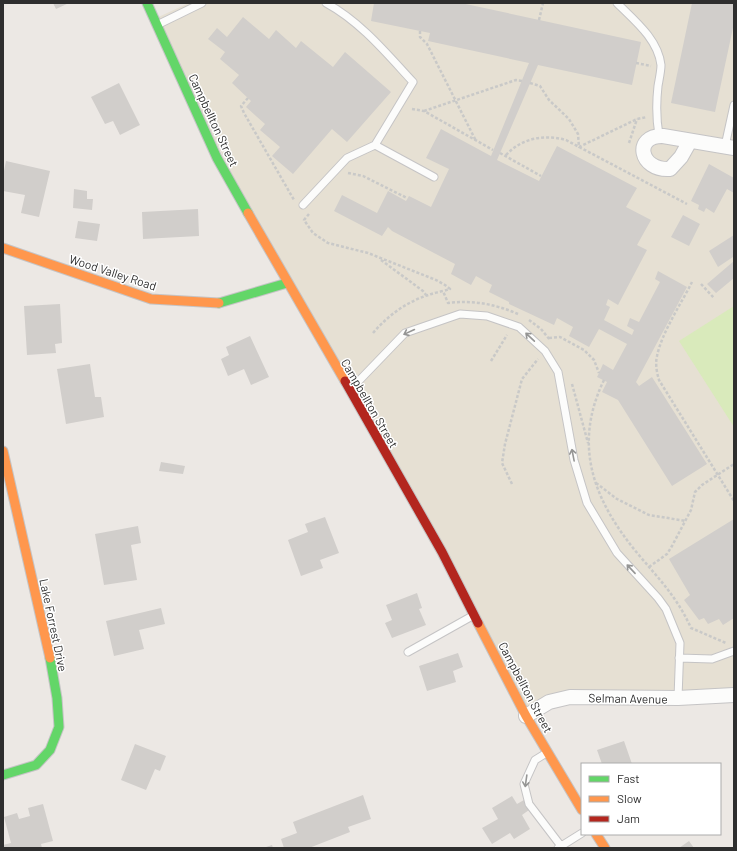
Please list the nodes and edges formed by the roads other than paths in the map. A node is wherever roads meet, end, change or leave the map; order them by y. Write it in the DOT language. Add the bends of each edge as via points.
graph roads {
  1 [pos="147,3"];
  2 [pos="202,3"];
  3 [pos="326,3"];
  4 [pos="617,3"];
  5 [pos="157,25"];
  6 [pos="734,106"];
  7 [pos="658,135"];
  8 [pos="690,141"];
  9 [pos="375,145"];
  10 [pos="729,147"];
  11 [pos="434,177"];
  12 [pos="303,205"];
  13 [pos="3,248"];
  14 [pos="287,283"];
  15 [pos="349,391"];
  16 [pos="3,451"];
  17 [pos="474,615"];
  18 [pos="734,651"];
  19 [pos="408,652"];
  20 [pos="679,658"];
  21 [pos="734,694"];
  22 [pos="678,698"];
  23 [pos="526,716"];
  24 [pos="548,752"];
  25 [pos="3,775"];
  26 [pos="581,808"];
  27 [pos="581,834"];
  28 [pos="597,835"];
  29 [pos="559,847"];
  30 [pos="605,848"];
  1 -- 5 [label="main road, Campbellton Street"];
  2 -- 5 [label="lane"];
  3 -- 9 [label="lane" via="345,14 379,45 413,82"];
  4 -- 7 [label="lane" via="649,36 656,49 660,68 655,115"];
  5 -- 14 [label="main road, Campbellton Street" via="216,158"];
  6 -- 10 [label="lane"];
  7 -- 8 [label="street"];
  7 -- 8 [label="street" via="647,140 644,145 647,162 656,168 670,169"];
  8 -- 10 [label="street"];
  9 -- 11 [label="lane"];
  9 -- 12 [label="lane" via="347,158"];
  13 -- 14 [label="main road, Wood Valley Road" via="151,299 221,303"];
  14 -- 15 [label="main road, Campbellton Street"];
  15 -- 17 [label="main road, Campbellton Street" via="442,552"];
  20 -- 15 [label="lane, one-way" via="680,643 670,618 658,598 617,554 587,503 574,460 558,372 545,352 519,327 487,316 460,314 405,333"];
  16 -- 25 [label="main road, Lake Forrest Drive" via="50,659 59,727 50,750 36,765"];
  17 -- 19 [label="lane"];
  17 -- 23 [label="main road, Campbellton Street"];
  18 -- 20 [label="lane" via="712,659"];
  20 -- 22 [label="lane"];
  21 -- 22 [label="street, Selman Avenue"];
  22 -- 23 [label="street, Selman Avenue" via="570,697 549,702"];
  23 -- 24 [label="main road, Campbellton Street"];
  24 -- 26 [label="main road, Campbellton Street"];
  24 -- 29 [label="lane, one-way" via="534,760 524,784 529,804"];
  27 -- 29 [label="lane"];
  28 -- 30 [label="main road"];
}
